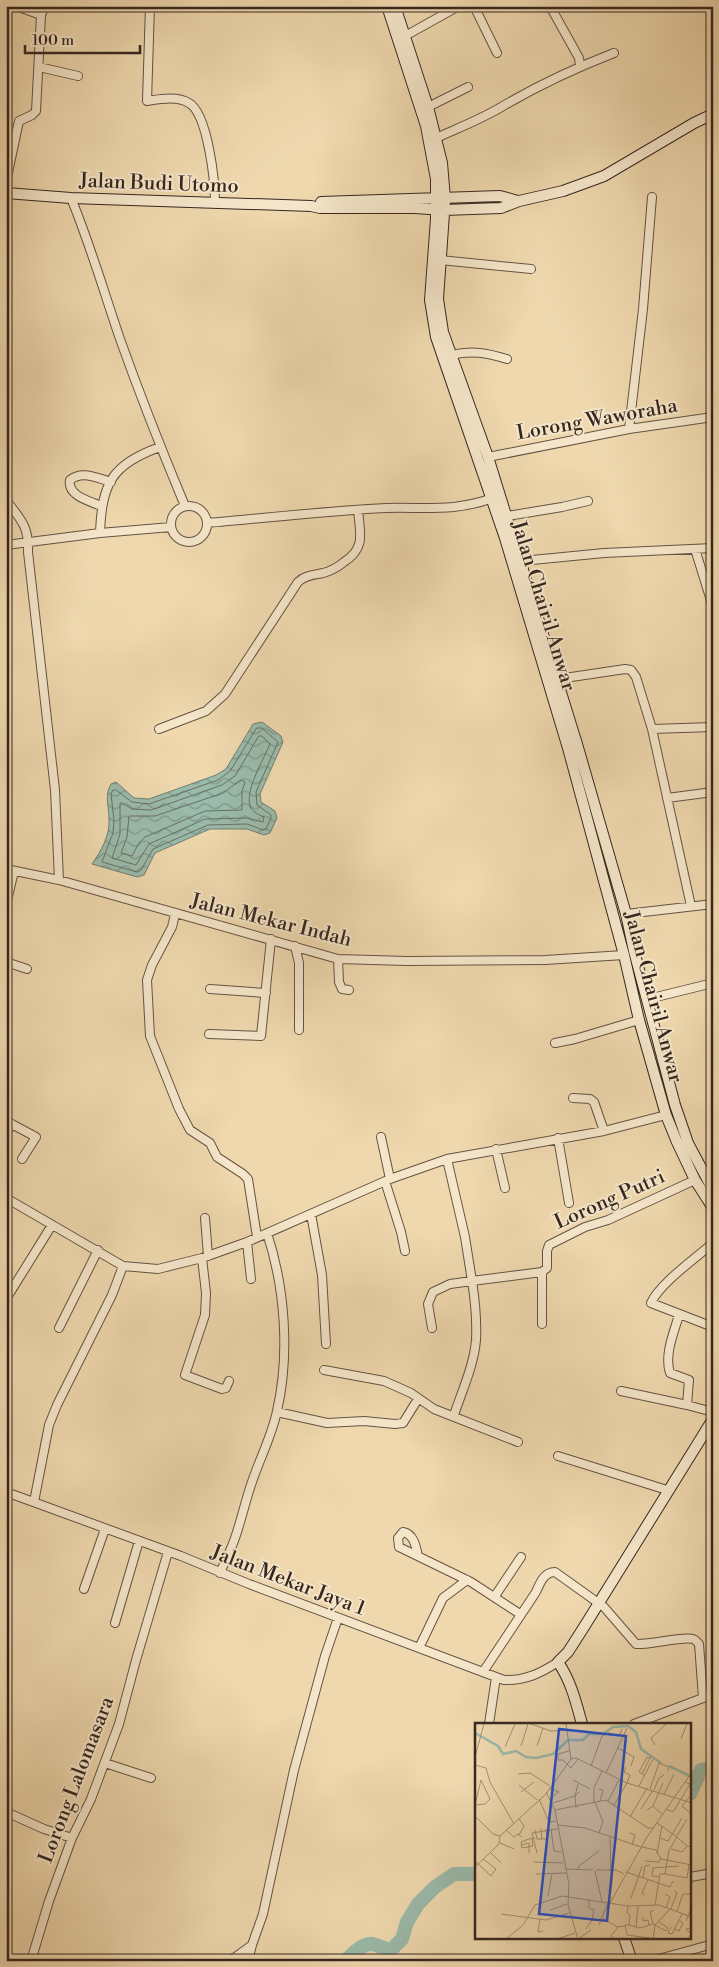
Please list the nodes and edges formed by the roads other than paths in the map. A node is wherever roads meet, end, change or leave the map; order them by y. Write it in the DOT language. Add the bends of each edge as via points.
graph roads {
  1 [pos="16,6"];
  2 [pos="45,6"];
  3 [pos="150,6"];
  4 [pos="387,6"];
  5 [pos="395,6"];
  6 [pos="459,6"];
  7 [pos="474,6"];
  8 [pos="550,6"];
  9 [pos="41,15"];
  10 [pos="405,36"];
  11 [pos="497,53"];
  12 [pos="614,53"];
  13 [pos="580,66"];
  14 [pos="39,67"];
  15 [pos="78,76"];
  16 [pos="468,87"];
  17 [pos="428,107"];
  18 [pos="713,114"];
  19 [pos="436,138"];
  20 [pos="6,182"];
  21 [pos="6,193"];
  22 [pos="71,198"];
  23 [pos="440,198"];
  24 [pos="652,198"];
  25 [pos="519,201"];
  26 [pos="215,203"];
  27 [pos="311,206"];
  28 [pos="440,210"];
  29 [pos="440,260"];
  30 [pos="531,269"];
  31 [pos="451,355"];
  32 [pos="507,359"];
  33 [pos="713,416"];
  34 [pos="629,429"];
  35 [pos="160,447"];
  36 [pos="488,457"];
  37 [pos="110,482"];
  38 [pos="495,497"];
  39 [pos="6,500"];
  40 [pos="588,501"];
  41 [pos="101,506"];
  42 [pos="185,506"];
  43 [pos="358,510"];
  44 [pos="507,516"];
  45 [pos="206,522"];
  46 [pos="171,527"];
  47 [pos="100,533"];
  48 [pos="28,543"];
  49 [pos="6,545"];
  50 [pos="713,548"];
  51 [pos="694,549"];
  52 [pos="522,561"];
  53 [pos="713,607"];
  54 [pos="558,680"];
  55 [pos="713,727"];
  56 [pos="159,728"];
  57 [pos="652,729"];
  58 [pos="713,792"];
  59 [pos="667,798"];
  60 [pos="613,868"];
  61 [pos="10,870"];
  62 [pos="602,871"];
  63 [pos="59,880"];
  64 [pos="713,904"];
  65 [pos="6,905"];
  66 [pos="691,906"];
  67 [pos="175,914"];
  68 [pos="626,914"];
  69 [pos="271,939"];
  70 [pos="295,946"];
  71 [pos="624,955"];
  72 [pos="338,959"];
  73 [pos="6,962"];
  74 [pos="27,968"];
  75 [pos="713,983"];
  76 [pos="210,989"];
  77 [pos="348,990"];
  78 [pos="266,993"];
  79 [pos="648,999"];
  80 [pos="639,1020"];
  81 [pos="299,1030"];
  82 [pos="209,1034"];
  83 [pos="555,1042"];
  84 [pos="572,1098"];
  85 [pos="666,1115"];
  86 [pos="9,1122"];
  87 [pos="604,1131"];
  88 [pos="6,1134"];
  89 [pos="381,1137"];
  90 [pos="558,1138"];
  91 [pos="496,1149"];
  92 [pos="22,1159"];
  93 [pos="447,1159"];
  94 [pos="388,1180"];
  95 [pos="695,1180"];
  96 [pos="506,1188"];
  97 [pos="713,1190"];
  98 [pos="6,1198"];
  99 [pos="569,1203"];
  100 [pos="713,1208"];
  101 [pos="311,1214"];
  102 [pos="205,1218"];
  103 [pos="52,1225"];
  104 [pos="267,1233"];
  105 [pos="258,1237"];
  106 [pos="247,1242"];
  107 [pos="713,1243"];
  108 [pos="98,1250"];
  109 [pos="405,1251"];
  110 [pos="205,1257"];
  111 [pos="123,1266"];
  112 [pos="542,1272"];
  113 [pos="251,1279"];
  114 [pos="472,1281"];
  115 [pos="6,1299"];
  116 [pos="679,1315"];
  117 [pos="542,1324"];
  118 [pos="713,1327"];
  119 [pos="59,1328"];
  120 [pos="432,1328"];
  121 [pos="326,1344"];
  122 [pos="324,1370"];
  123 [pos="229,1381"];
  124 [pos="621,1391"];
  125 [pos="418,1399"];
  126 [pos="687,1405"];
  127 [pos="277,1412"];
  128 [pos="713,1412"];
  129 [pos="454,1415"];
  130 [pos="713,1419"];
  131 [pos="518,1442"];
  132 [pos="558,1456"];
  133 [pos="667,1490"];
  134 [pos="6,1492"];
  135 [pos="34,1502"];
  136 [pos="105,1529"];
  137 [pos="139,1541"];
  138 [pos="168,1552"];
  139 [pos="418,1556"];
  140 [pos="521,1557"];
  141 [pos="220,1573"];
  142 [pos="467,1580"];
  143 [pos="84,1589"];
  144 [pos="495,1596"];
  145 [pos="599,1604"];
  146 [pos="520,1614"];
  147 [pos="338,1618"];
  148 [pos="115,1623"];
  149 [pos="419,1648"];
  150 [pos="558,1662"];
  151 [pos="483,1672"];
  152 [pos="496,1677"];
  153 [pos="713,1694"];
  154 [pos="703,1698"];
  155 [pos="489,1723"];
  156 [pos="582,1723"];
  157 [pos="637,1723"];
  158 [pos="105,1763"];
  159 [pos="151,1778"];
  160 [pos="6,1812"];
  161 [pos="72,1838"];
  162 [pos="713,1873"];
  163 [pos="692,1878"];
  164 [pos="625,1940"];
  165 [pos="713,1944"];
  166 [pos="252,1945"];
  167 [pos="31,1961"];
  168 [pos="230,1961"];
  169 [pos="248,1961"];
  170 [pos="632,1961"];
  171 [pos="651,1961"];
  1 -- 9 [label="street"];
  2 -- 9 [label="street"];
  3 -- 26 [label="street" via="147,101 184,100 192,104 199,114 213,163"];
  4 -- 23 [label="main road, Jalan Chairil Anwar" via="426,126"];
  5 -- 10 [label="main road, Jalan Chairil Anwar"];
  6 -- 10 [label="street"];
  7 -- 11 [label="street"];
  8 -- 13 [label="street" via="579,58"];
  9 -- 14 [label="street"];
  10 -- 17 [label="main road, Jalan Chairil Anwar"];
  12 -- 13 [label="street"];
  13 -- 19 [label="street"];
  14 -- 15 [label="street"];
  14 -- 20 [label="street" via="36,111 19,120"];
  16 -- 17 [label="street"];
  17 -- 19 [label="main road, Jalan Chairil Anwar"];
  18 -- 25 [label="main road, Jalan Budi Utomo" via="604,176 563,191"];
  19 -- 23 [label="main road, Jalan Chairil Anwar" via="442,163"];
  21 -- 22 [label="main road, Jalan Budi Utomo"];
  22 -- 26 [label="main road, Jalan Budi Utomo"];
  22 -- 35 [label="street" via="90,243 120,339"];
  23 -- 25 [label="main road, Jalan Budi Utomo" via="500,196"];
  23 -- 27 [label="main road, Jalan Budi Utomo" via="329,201"];
  23 -- 28 [label="main road, Jalan Chairil Anwar"];
  24 -- 34 [label="street"];
  25 -- 28 [label="main road, Jalan Budi Utomo" via="500,208"];
  26 -- 27 [label="main road, Jalan Budi Utomo"];
  27 -- 28 [label="main road, Jalan Budi Utomo"];
  28 -- 29 [label="main road, Jalan Chairil Anwar"];
  28 -- 38 [label="main road, Jalan Chairil Anwar" via="431,273 432,318 436,337"];
  29 -- 30 [label="street"];
  29 -- 31 [label="main road, Jalan Chairil Anwar" via="438,308"];
  31 -- 32 [label="street" via="479,352"];
  31 -- 36 [label="main road, Jalan Chairil Anwar"];
  33 -- 34 [label="street, Lorong Waworaha"];
  34 -- 36 [label="street, Lorong Waworaha"];
  35 -- 37 [label="street" via="128,461"];
  35 -- 42 [label="street"];
  36 -- 38 [label="main road, Jalan Chairil Anwar"];
  37 -- 41 [label="street"];
  37 -- 41 [label="street" via="89,475 70,480 72,491"];
  38 -- 43 [label="street" via="454,508"];
  38 -- 44 [label="main road, Jalan Chairil Anwar"];
  38 -- 62 [label="main road, Jalan Chairil Anwar"];
  39 -- 48 [label="street" via="23,522"];
  40 -- 44 [label="street"];
  41 -- 47 [label="street"];
  42 -- 45 [label="street" via="197,508"];
  42 -- 46 [label="street" via="174,514"];
  43 -- 45 [label="street"];
  43 -- 56 [label="street" via="361,540 358,552 334,569 298,582 232,686 215,704 199,714"];
  44 -- 52 [label="main road, Jalan Chairil Anwar"];
  45 -- 46 [label="street" via="202,535 191,542 175,536"];
  46 -- 47 [label="street"];
  47 -- 48 [label="street"];
  48 -- 49 [label="street"];
  48 -- 63 [label="street" via="55,790"];
  50 -- 51 [label="street"];
  51 -- 52 [label="street"];
  51 -- 53 [label="street"];
  52 -- 54 [label="main road, Jalan Chairil Anwar"];
  54 -- 57 [label="street" via="631,670"];
  54 -- 60 [label="main road, Jalan Chairil Anwar"];
  55 -- 57 [label="street"];
  57 -- 59 [label="street"];
  58 -- 59 [label="street"];
  59 -- 66 [label="street"];
  60 -- 62 [label="main road"];
  60 -- 68 [label="main road, Jalan Chairil Anwar"];
  61 -- 63 [label="street, Jalan Mekar Indah"];
  61 -- 65 [label="street"];
  62 -- 71 [label="main road, Jalan Chairil Anwar"];
  63 -- 67 [label="street, Jalan Mekar Indah"];
  64 -- 66 [label="street"];
  66 -- 68 [label="street"];
  67 -- 69 [label="street, Jalan Mekar Indah"];
  67 -- 105 [label="street" via="147,980 150,1036 190,1130 210,1142 217,1157 248,1179"];
  68 -- 79 [label="main road, Jalan Chairil Anwar"];
  69 -- 70 [label="street, Jalan Mekar Indah"];
  69 -- 78 [label="street"];
  70 -- 72 [label="street, Jalan Mekar Indah"];
  70 -- 81 [label="street" via="299,963"];
  71 -- 72 [label="street, Jalan Mekar Indah" via="544,960"];
  71 -- 80 [label="main road, Jalan Chairil Anwar"];
  72 -- 77 [label="street" via="340,987"];
  73 -- 74 [label="street"];
  75 -- 79 [label="street"];
  76 -- 78 [label="street"];
  78 -- 82 [label="street" via="261,1036"];
  79 -- 97 [label="main road, Jalan Chairil Anwar" via="675,1106 688,1143"];
  80 -- 83 [label="street"];
  80 -- 85 [label="main road, Jalan Chairil Anwar"];
  84 -- 87 [label="street" via="594,1102"];
  85 -- 87 [label="street"];
  85 -- 95 [label="main road, Jalan Chairil Anwar"];
  86 -- 88 [label="street"];
  86 -- 92 [label="street" via="36,1137"];
  87 -- 90 [label="street"];
  89 -- 94 [label="street"];
  90 -- 91 [label="street"];
  90 -- 99 [label="street"];
  91 -- 93 [label="street"];
  91 -- 96 [label="street"];
  93 -- 94 [label="street"];
  93 -- 114 [label="street"];
  94 -- 101 [label="street"];
  94 -- 109 [label="street"];
  95 -- 100 [label="main road, Jalan Chairil Anwar"];
  95 -- 112 [label="street, Lorong Putri" via="549,1245 548,1268"];
  98 -- 103 [label="street"];
  101 -- 104 [label="street"];
  101 -- 121 [label="street" via="322,1275"];
  102 -- 110 [label="street"];
  103 -- 108 [label="street"];
  103 -- 115 [label="street"];
  104 -- 105 [label="street"];
  104 -- 127 [label="street" via="277,1268 284,1315 282,1386"];
  105 -- 106 [label="street"];
  106 -- 110 [label="street"];
  106 -- 113 [label="street"];
  107 -- 116 [label="street" via="651,1301"];
  108 -- 111 [label="street"];
  108 -- 119 [label="street"];
  110 -- 111 [label="street" via="158,1269"];
  110 -- 123 [label="street" via="203,1324 186,1375 222,1389"];
  111 -- 135 [label="street" via="49,1425"];
  112 -- 114 [label="street"];
  112 -- 117 [label="street"];
  114 -- 120 [label="street" via="450,1284 433,1292 428,1304"];
  114 -- 129 [label="street" via="476,1341"];
  116 -- 118 [label="street"];
  116 -- 126 [label="street" via="670,1347 669,1370 671,1375 689,1380"];
  122 -- 125 [label="street" via="384,1381"];
  124 -- 126 [label="street"];
  125 -- 127 [label="street" via="403,1423 396,1424 364,1421 327,1423"];
  125 -- 129 [label="street" via="434,1409"];
  126 -- 128 [label="street"];
  127 -- 141 [label="street"];
  129 -- 131 [label="street"];
  130 -- 133 [label="main road"];
  132 -- 133 [label="street"];
  133 -- 145 [label="main road"];
  134 -- 135 [label="street, Jalan Mekar Jaya 1"];
  135 -- 136 [label="street, Jalan Mekar Jaya 1"];
  136 -- 137 [label="street, Jalan Mekar Jaya 1"];
  136 -- 143 [label="street"];
  137 -- 138 [label="street, Jalan Mekar Jaya 1"];
  137 -- 148 [label="street"];
  138 -- 141 [label="street, Jalan Mekar Jaya 1"];
  138 -- 158 [label="street, Lorong Lalomasara"];
  139 -- 142 [label="street"];
  140 -- 144 [label="street"];
  141 -- 147 [label="street, Jalan Mekar Jaya 1"];
  142 -- 144 [label="street"];
  142 -- 149 [label="street" via="443,1598"];
  144 -- 146 [label="street"];
  145 -- 146 [label="street" via="552,1572 542,1580"];
  145 -- 150 [label="main road"];
  145 -- 154 [label="street" via="636,1644 695,1639 701,1654"];
  146 -- 151 [label="street"];
  147 -- 149 [label="street, Jalan Mekar Jaya 1"];
  147 -- 166 [label="street" via="322,1663 294,1770 263,1914"];
  149 -- 151 [label="street, Jalan Mekar Jaya 1"];
  150 -- 152 [label="street, Jalan Mekar Jaya 1" via="522,1680"];
  150 -- 156 [label="main road" via="573,1692"];
  151 -- 152 [label="street, Jalan Mekar Jaya 1"];
  152 -- 155 [label="street"];
  153 -- 154 [label="street"];
  154 -- 157 [label="street"];
  158 -- 159 [label="street"];
  158 -- 161 [label="street, Lorong Lalomasara"];
  160 -- 161 [label="street"];
  161 -- 167 [label="street, Lorong Lalomasara"];
  162 -- 163 [label="street"];
  164 -- 170 [label="main road"];
  165 -- 171 [label="street"];
  166 -- 168 [label="street"];
  166 -- 169 [label="street"];
}
